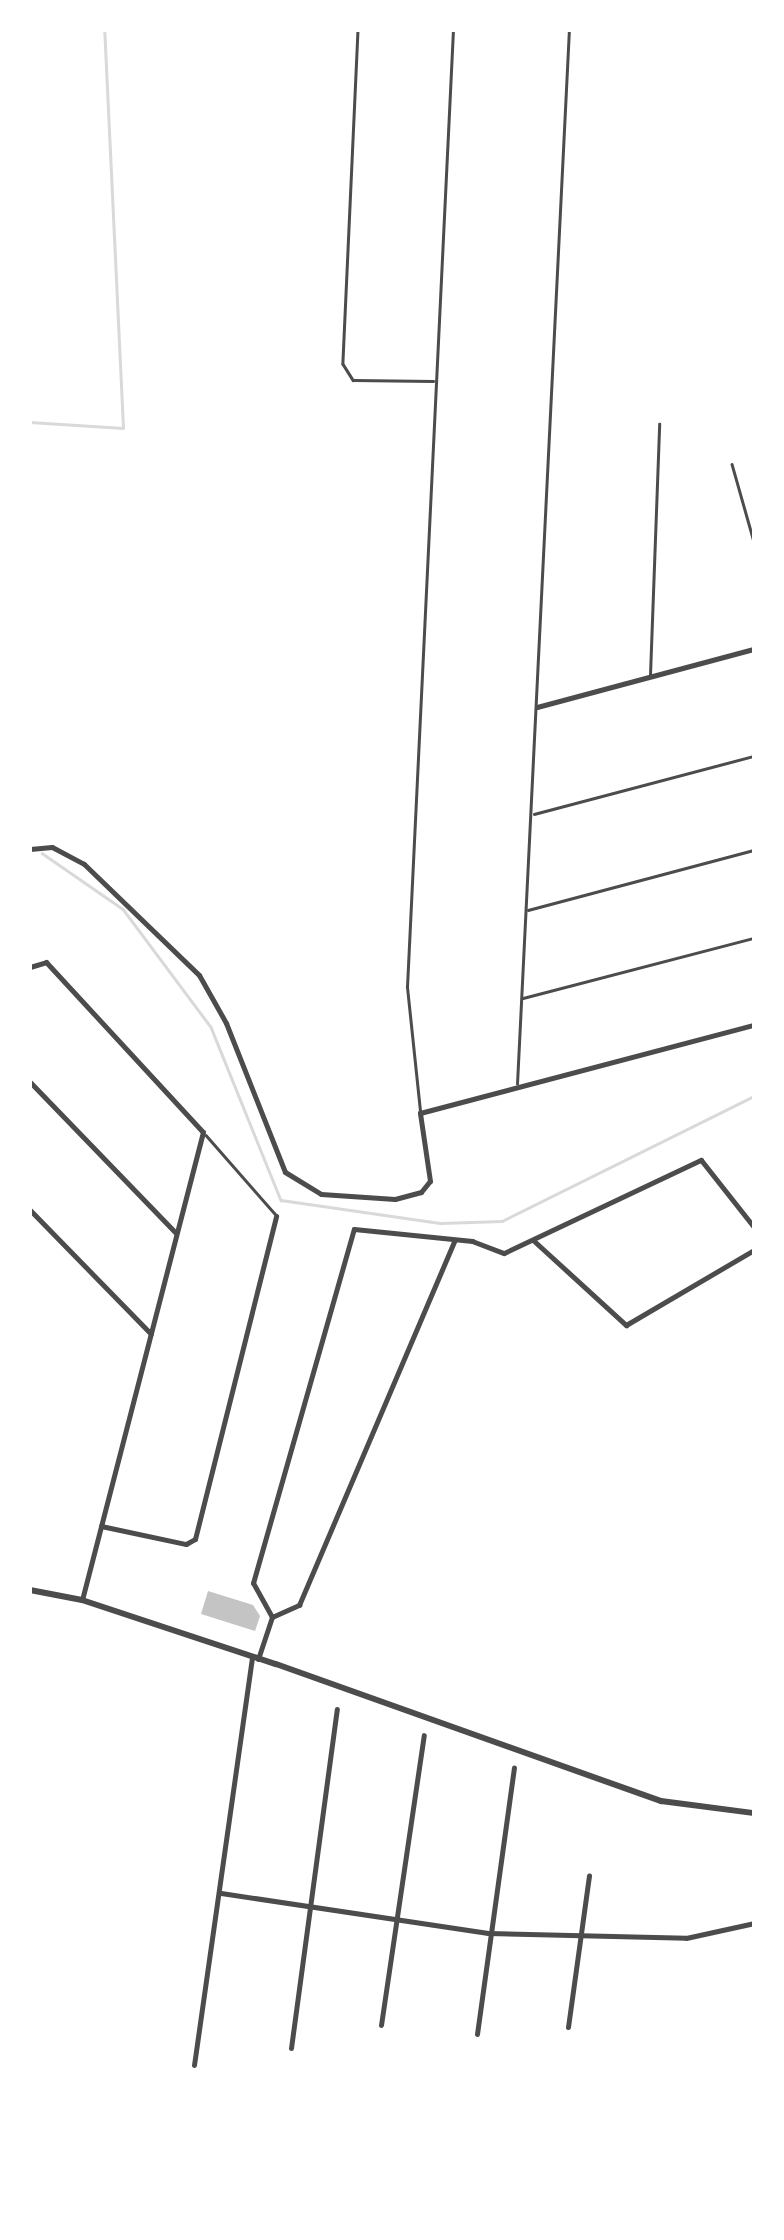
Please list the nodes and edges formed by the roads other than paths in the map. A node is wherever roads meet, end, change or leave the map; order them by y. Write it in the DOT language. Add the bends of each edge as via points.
graph roads {
  1 [pos="358,30"];
  2 [pos="453,30"];
  3 [pos="569,30"];
  4 [pos="435,381"];
  5 [pos="660,424"];
  6 [pos="732,464"];
  7 [pos="754,542"];
  8 [pos="754,650"];
  9 [pos="650,677"];
  10 [pos="537,707"];
  11 [pos="754,756"];
  12 [pos="532,814"];
  13 [pos="30,848"];
  14 [pos="754,850"];
  15 [pos="527,910"];
  16 [pos="754,938"];
  17 [pos="30,967"];
  18 [pos="521,999"];
  19 [pos="754,1025"];
  20 [pos="30,1082"];
  21 [pos="517,1084"];
  22 [pos="420,1113"];
  23 [pos="203,1132"];
  24 [pos="30,1210"];
  25 [pos="276,1216"];
  26 [pos="754,1227"];
  27 [pos="176,1234"];
  28 [pos="454,1241"];
  29 [pos="534,1241"];
  30 [pos="754,1250"];
  31 [pos="150,1334"];
  32 [pos="101,1526"];
  33 [pos="30,1590"];
  34 [pos="82,1600"];
  35 [pos="272,1617"];
  36 [pos="255,1658"];
  37 [pos="337,1709"];
  38 [pos="424,1735"];
  39 [pos="514,1768"];
  40 [pos="754,1812"];
  41 [pos="590,1875"];
  42 [pos="221,1893"];
  43 [pos="310,1904"];
  44 [pos="398,1918"];
  45 [pos="754,1922"];
  46 [pos="488,1933"];
  47 [pos="580,1936"];
  48 [pos="381,2025"];
  49 [pos="568,2028"];
  50 [pos="477,2034"];
  51 [pos="290,2048"];
  52 [pos="194,2065"];
  1 -- 4 [label="lane" via="343,364 353,380"];
  2 -- 4 [label="lane"];
  3 -- 10 [label="lane"];
  4 -- 22 [label="lane" via="407,988"];
  5 -- 9 [label="lane"];
  6 -- 7 [label="lane"];
  8 -- 9 [label="street"];
  9 -- 10 [label="street"];
  10 -- 12 [label="lane"];
  11 -- 12 [label="lane"];
  12 -- 15 [label="lane"];
  13 -- 22 [label="street" via="52,847 84,864 199,975 296,1184 343,1197 421,1192 430,1180"];
  14 -- 15 [label="lane"];
  15 -- 18 [label="lane"];
  16 -- 18 [label="lane"];
  17 -- 23 [label="street" via="46,962"];
  18 -- 21 [label="lane"];
  19 -- 21 [label="street"];
  20 -- 27 [label="street"];
  21 -- 22 [label="street"];
  23 -- 25 [label="lane"];
  23 -- 27 [label="street"];
  24 -- 31 [label="street"];
  25 -- 32 [label="street" via="195,1539 179,1542"];
  26 -- 29 [label="street" via="702,1160"];
  27 -- 31 [label="street"];
  28 -- 29 [label="street" via="504,1254"];
  28 -- 35 [label="street" via="298,1605"];
  28 -- 35 [label="street" via="354,1229 253,1583"];
  29 -- 30 [label="street" via="626,1325"];
  31 -- 32 [label="street"];
  32 -- 34 [label="street"];
  33 -- 34 [label="street"];
  34 -- 36 [label="street"];
  35 -- 36 [label="street"];
  36 -- 40 [label="street" via="660,1801"];
  36 -- 42 [label="street"];
  37 -- 43 [label="street"];
  38 -- 44 [label="street"];
  39 -- 46 [label="street"];
  41 -- 47 [label="street"];
  42 -- 43 [label="street"];
  42 -- 52 [label="street"];
  43 -- 44 [label="street"];
  43 -- 51 [label="street"];
  44 -- 46 [label="street"];
  44 -- 48 [label="street"];
  45 -- 47 [label="street" via="686,1938"];
  46 -- 47 [label="street"];
  46 -- 50 [label="street"];
  47 -- 49 [label="street"];
}
